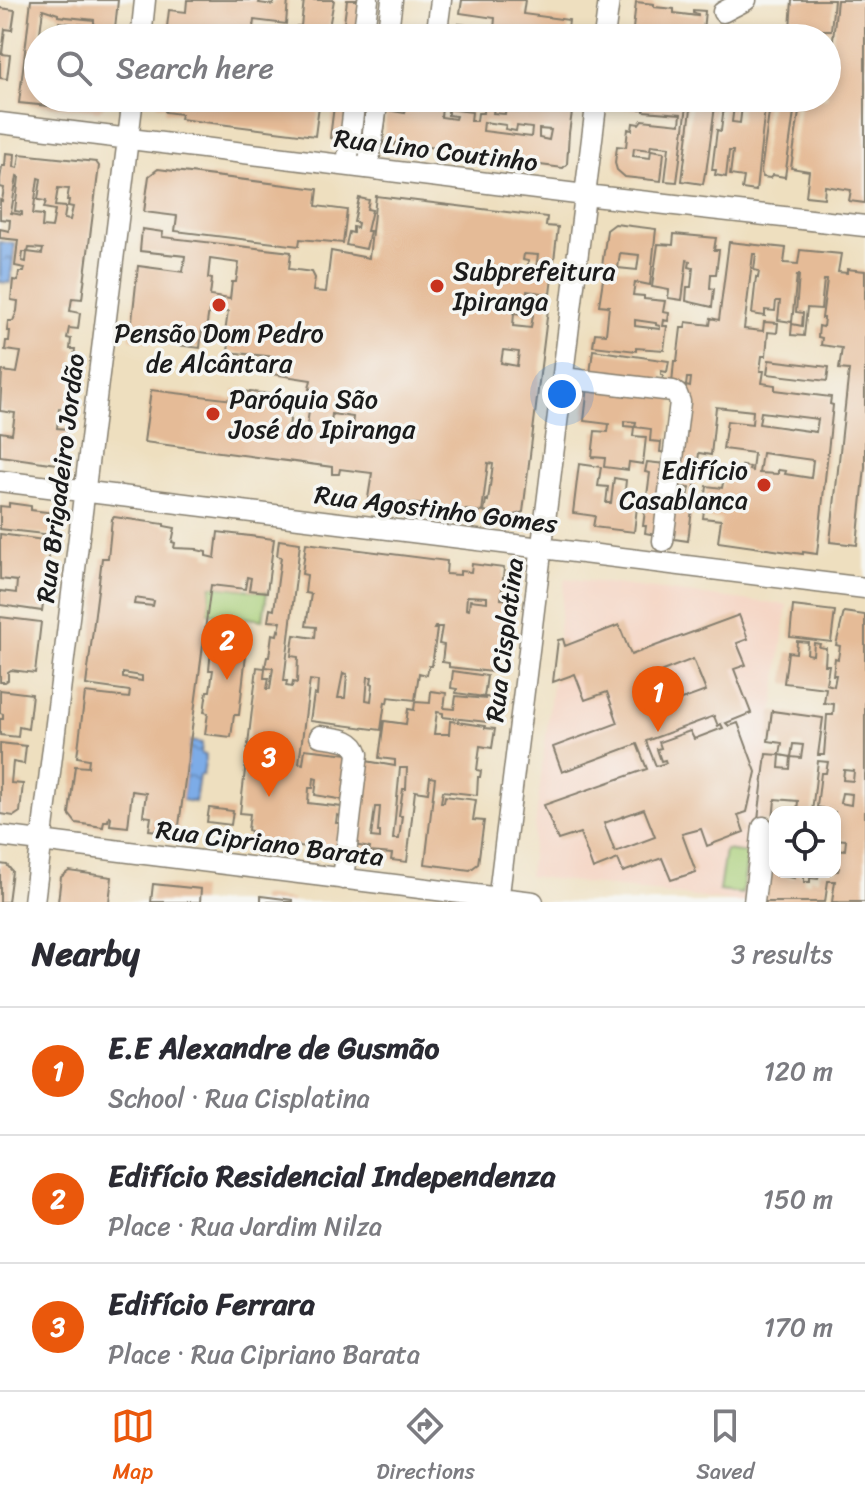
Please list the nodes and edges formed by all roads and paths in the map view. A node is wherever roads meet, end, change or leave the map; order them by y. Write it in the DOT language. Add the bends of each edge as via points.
graph roads {
  1 [pos="145,0"];
  2 [pos="368,0"];
  3 [pos="392,0"];
  4 [pos="441,0"];
  5 [pos="609,0"];
  6 [pos="746,0"];
  7 [pos="723,12"];
  8 [pos="142,24"];
  9 [pos="365,24"];
  10 [pos="389,24"];
  11 [pos="438,24"];
  12 [pos="606,24"];
  13 [pos="131,112"];
  14 [pos="353,112"];
  15 [pos="376,112"];
  16 [pos="595,112"];
  17 [pos="0,123"];
  18 [pos="128,139"];
  19 [pos="347,165"];
  20 [pos="368,168"];
  21 [pos="585,195"];
  22 [pos="865,226"];
  23 [pos="563,378"];
  24 [pos="0,481"];
  25 [pos="84,492"];
  26 [pos="663,541"];
  27 [pos="541,549"];
  28 [pos="865,588"];
  29 [pos="320,736"];
  30 [pos="763,827"];
  31 [pos="8,837"];
  32 [pos="41,841"];
  33 [pos="38,864"];
  34 [pos="343,879"];
  35 [pos="498,900"];
  36 [pos="34,902"];
  37 [pos="533,902"];
  38 [pos="754,902"];
  1 -- 8 [label="street"];
  2 -- 9 [label="street"];
  3 -- 10 [label="street"];
  4 -- 11 [label="street"];
  5 -- 12 [label="street"];
  6 -- 7 [label="street"];
  13 -- 18 [label="street, Rua Brigadeiro Jordão"];
  14 -- 19 [label="street"];
  15 -- 20 [label="street"];
  16 -- 21 [label="street, Rua Cisplatina"];
  17 -- 18 [label="street, Rua Lino Coutinho"];
  18 -- 19 [label="street, Rua Lino Coutinho"];
  18 -- 25 [label="street, Rua Brigadeiro Jordão"];
  19 -- 20 [label="street, Rua Lino Coutinho"];
  20 -- 21 [label="street, Rua Lino Coutinho"];
  21 -- 22 [label="street, Rua Lino Coutinho"];
  21 -- 23 [label="street, Rua Cisplatina"];
  23 -- 26 [label="street" via="677,394"];
  23 -- 27 [label="street, Rua Cisplatina"];
  24 -- 25 [label="street, Rua Agostinho Gomes"];
  25 -- 27 [label="street, Rua Agostinho Gomes"];
  25 -- 32 [label="street, Rua Brigadeiro Jordão"];
  27 -- 28 [label="street, Rua Agostinho Gomes"];
  27 -- 35 [label="street, Rua Cisplatina"];
  29 -- 34 [label="street" via="351,742 358,754"];
  30 -- 38 [label="street"];
  31 -- 32 [label="street, Rua Cipriano Barata"];
  31 -- 33 [label="street" via="29,850"];
  32 -- 33 [label="street, Rua Brigadeiro Jordão"];
  32 -- 34 [label="street, Rua Cipriano Barata"];
  33 -- 36 [label="street, Rua Brigadeiro Jordão"];
  34 -- 35 [label="street, Rua Cipriano Barata"];
  35 -- 37 [label="street, Rua Cipriano Barata"];
}
